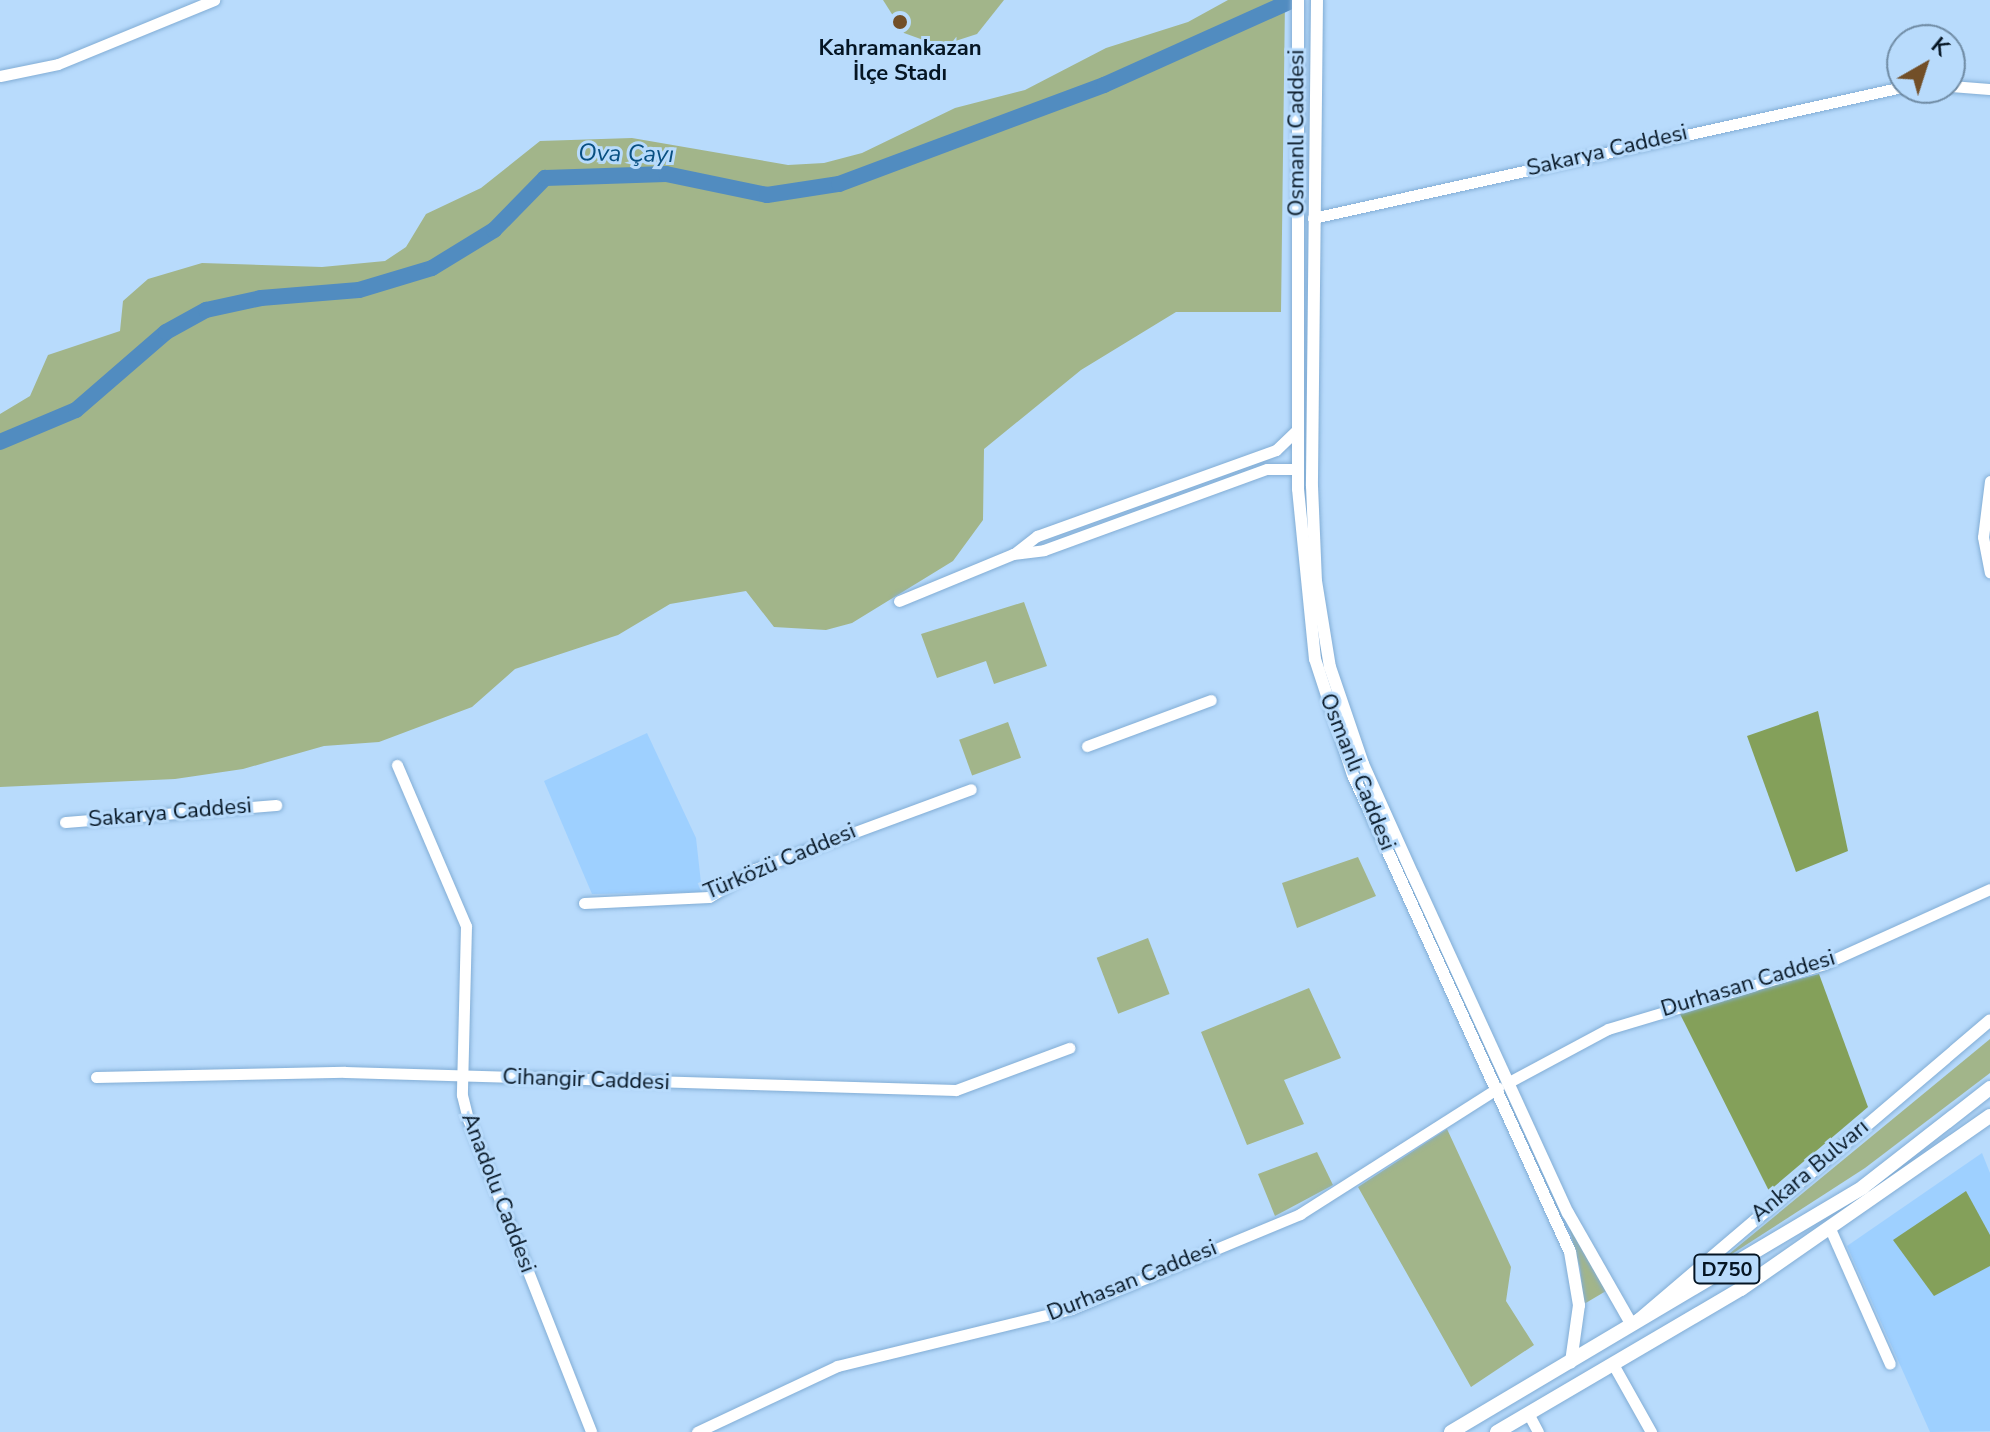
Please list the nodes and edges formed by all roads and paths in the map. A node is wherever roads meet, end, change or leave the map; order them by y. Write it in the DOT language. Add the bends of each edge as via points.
graph roads {
  1 [pos="214,0"];
  2 [pos="1298,0"];
  3 [pos="1317,6"];
  4 [pos="0,76"];
  5 [pos="1966,87"];
  6 [pos="1990,89"];
  7 [pos="1886,91"];
  8 [pos="1313,218"];
  9 [pos="1297,430"];
  10 [pos="1298,469"];
  11 [pos="1990,481"];
  12 [pos="1013,554"];
  13 [pos="1990,572"];
  14 [pos="899,601"];
  15 [pos="1211,700"];
  16 [pos="1087,746"];
  17 [pos="397,765"];
  18 [pos="971,789"];
  19 [pos="276,805"];
  20 [pos="65,822"];
  21 [pos="1990,889"];
  22 [pos="584,903"];
  23 [pos="1990,1020"];
  24 [pos="1069,1048"];
  25 [pos="462,1076"];
  26 [pos="96,1077"];
  27 [pos="1503,1085"];
  28 [pos="1990,1088"];
  29 [pos="1990,1116"];
  30 [pos="1831,1231"];
  31 [pos="1632,1325"];
  32 [pos="1571,1362"];
  33 [pos="1890,1364"];
  34 [pos="1614,1366"];
  35 [pos="1529,1415"];
  36 [pos="591,1432"];
  37 [pos="697,1432"];
  38 [pos="1451,1432"];
  39 [pos="1497,1432"];
  40 [pos="1538,1432"];
  41 [pos="1651,1432"];
  1 -- 4 [label="street" via="58,64"];
  2 -- 9 [label="main road, Osmanlı Caddesi"];
  3 -- 8 [label="main road, Osmanlı Caddesi"];
  5 -- 6 [label="street"];
  7 -- 8 [label="street, Sakarya Caddesi"];
  8 -- 27 [label="main road, Osmanlı Caddesi" via="1314,562 1330,667 1363,764"];
  9 -- 10 [label="main road, Osmanlı Caddesi"];
  9 -- 12 [label="street" via="1276,450 1037,536"];
  10 -- 12 [label="street" via="1267,469 1044,550"];
  10 -- 27 [label="main road, Osmanlı Caddesi" via="1307,613 1333,723"];
  11 -- 13 [label="street" via="1983,537"];
  12 -- 14 [label="street"];
  15 -- 16 [label="street"];
  17 -- 25 [label="street, Anadolu Caddesi" via="466,926"];
  18 -- 22 [label="street, Türközü Caddesi" via="755,869 709,897"];
  19 -- 20 [label="street, Sakarya Caddesi"];
  21 -- 27 [label="street, Durhasan Caddesi" via="1824,964 1608,1029"];
  23 -- 31 [label="main road, Ankara Bulvarı"];
  24 -- 25 [label="street, Cihangir Caddesi" via="956,1090"];
  25 -- 26 [label="street, Cihangir Caddesi" via="185,1072"];
  25 -- 36 [label="street, Anadolu Caddesi" via="468,1119"];
  27 -- 31 [label="main road, Osmanlı Caddesi" via="1581,1239"];
  27 -- 32 [label="main road, Osmanlı Caddesi" via="1574,1266 1579,1305"];
  27 -- 37 [label="street, Durhasan Caddesi" via="1300,1214 1071,1309 837,1366"];
  28 -- 31 [label="highway, D750" via="1863,1187"];
  29 -- 30 [label="highway, D750"];
  30 -- 33 [label="street"];
  30 -- 34 [label="highway, D750"];
  31 -- 32 [label="highway, D750"];
  32 -- 38 [label="highway, D750"];
  34 -- 35 [label="highway, D750"];
  34 -- 41 [label="street"];
  35 -- 39 [label="highway, D750"];
  35 -- 40 [label="street"];
}
